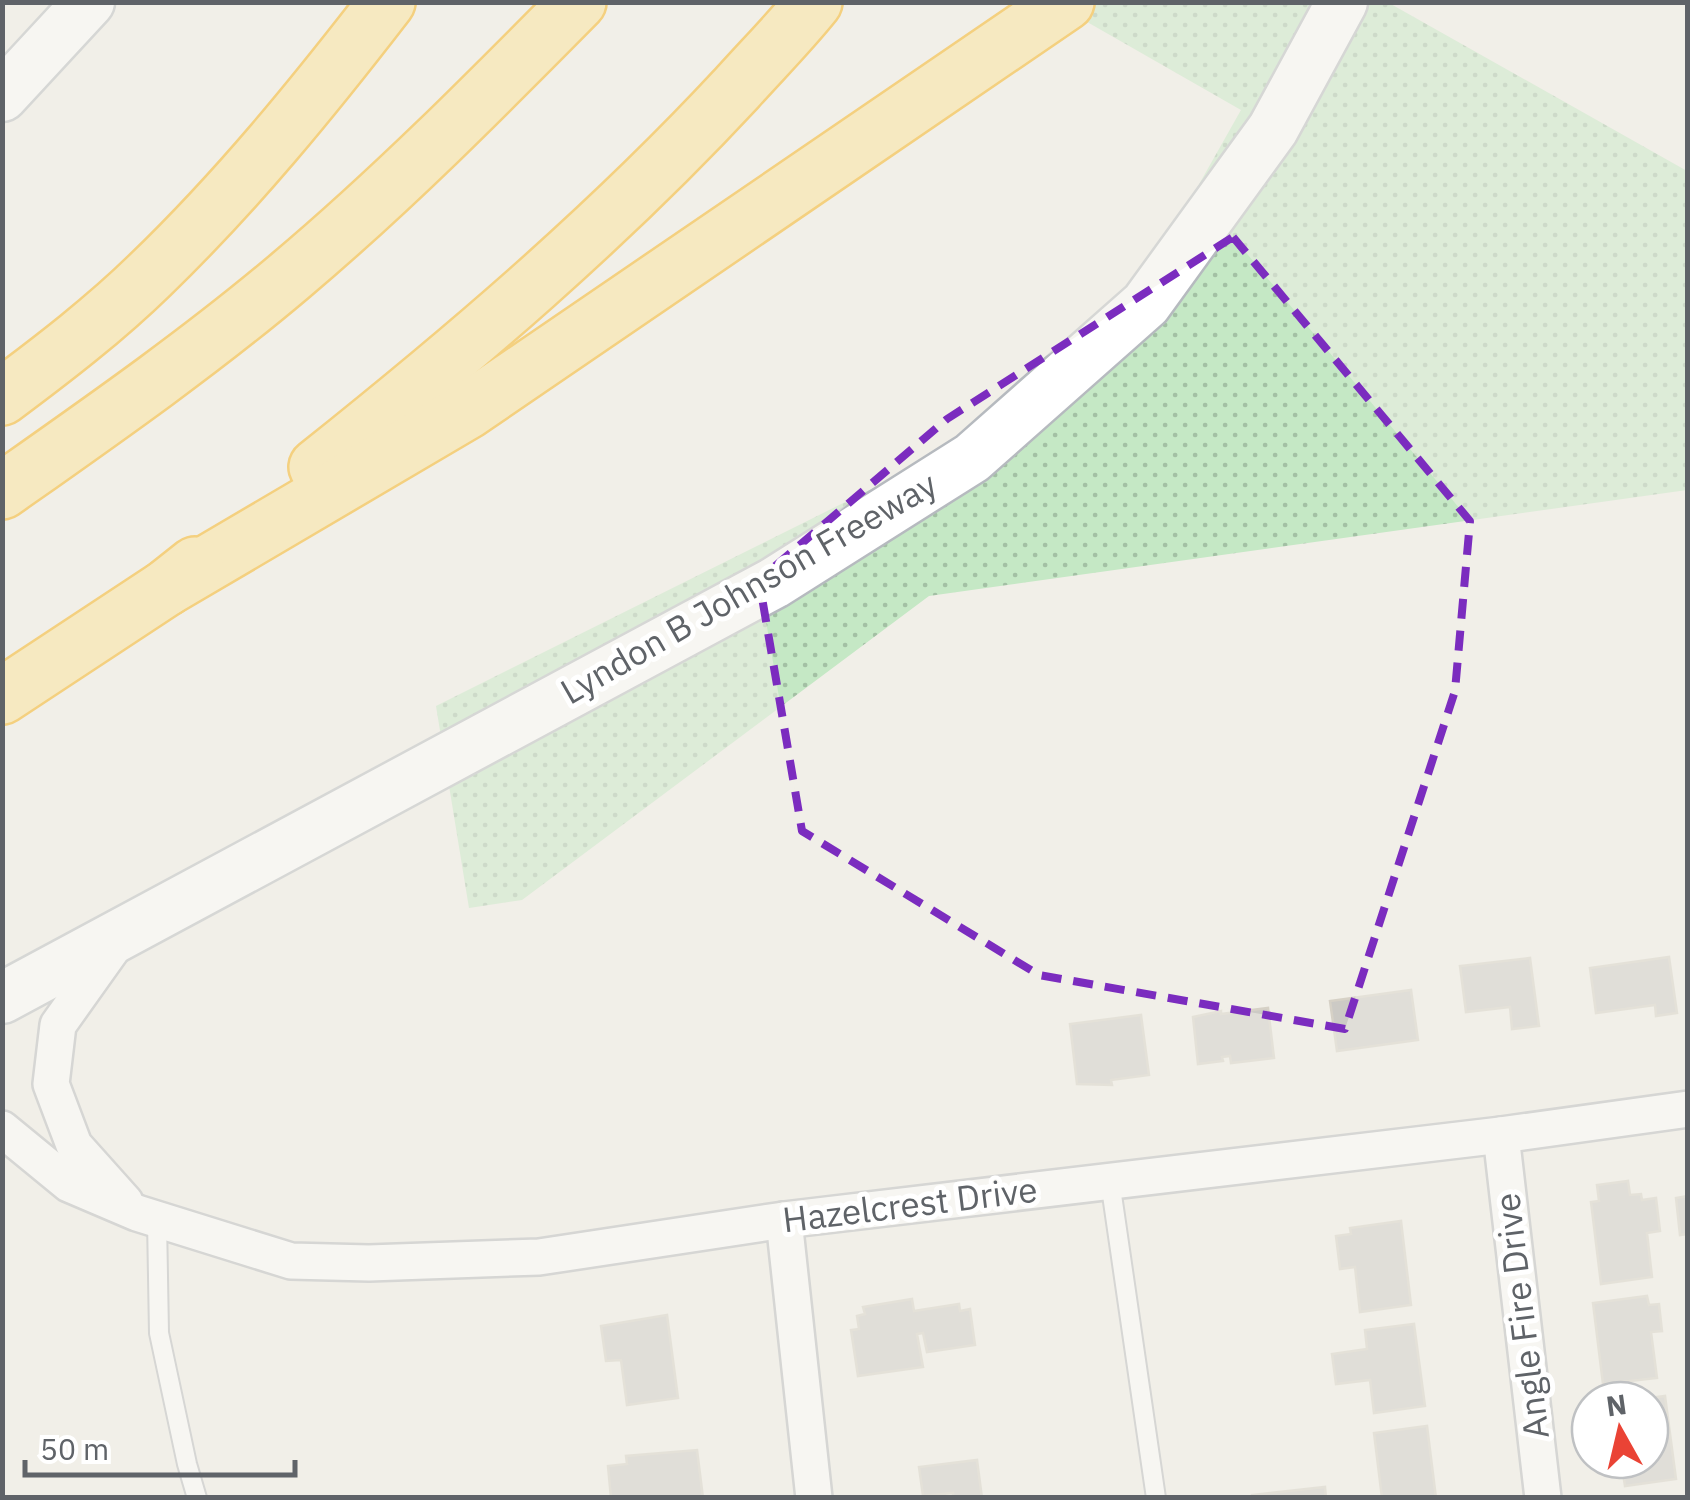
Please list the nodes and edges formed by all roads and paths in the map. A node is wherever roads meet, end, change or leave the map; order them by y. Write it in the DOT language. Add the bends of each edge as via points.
graph roads {
  1 [pos="89,2"];
  2 [pos="386,2"];
  3 [pos="578,2"];
  4 [pos="1066,2"];
  5 [pos="1342,2"];
  6 [pos="809,8"];
  7 [pos="2,96"];
  8 [pos="2,397"];
  9 [pos="2,491"];
  10 [pos="166,588"];
  11 [pos="2,696"];
  12 [pos="125,932"];
  13 [pos="2,998"];
  14 [pos="1688,1108"];
  15 [pos="2,1129"];
  16 [pos="1501,1135"];
  17 [pos="1110,1181"];
  18 [pos="147,1217"];
  19 [pos="784,1220"];
  20 [pos="198,1498"];
  21 [pos="814,1498"];
  22 [pos="1156,1498"];
  23 [pos="1543,1498"];
  1 -- 7 [label="main road"];
  2 -- 8 [label="highway" via="297,116 148,277"];
  3 -- 9 [label="highway" via="290,276"];
  4 -- 10 [label="highway" via="467,411"];
  5 -- 12 [label="main road, Lyndon B Johnson Freeway" via="1273,129 1146,304 972,458 774,583"];
  6 -- 10 [label="highway" via="597,230 463,350"];
  10 -- 11 [label="highway"];
  12 -- 13 [label="main road, Lyndon B Johnson Freeway"];
  12 -- 18 [label="street, Hazelcrest Drive" via="58,1025 52,1084 74,1145"];
  14 -- 16 [label="street, Hazelcrest Drive"];
  15 -- 18 [label="street, Hazelcrest Drive" via="68,1184"];
  16 -- 17 [label="street, Hazelcrest Drive"];
  16 -- 23 [label="street, Angle Fire Drive"];
  17 -- 19 [label="street, Hazelcrest Drive"];
  17 -- 22 [label="lane"];
  18 -- 19 [label="street, Hazelcrest Drive" via="291,1262 369,1263 539,1257"];
  18 -- 20 [label="lane" via="159,1333"];
  19 -- 21 [label="street"];
}
